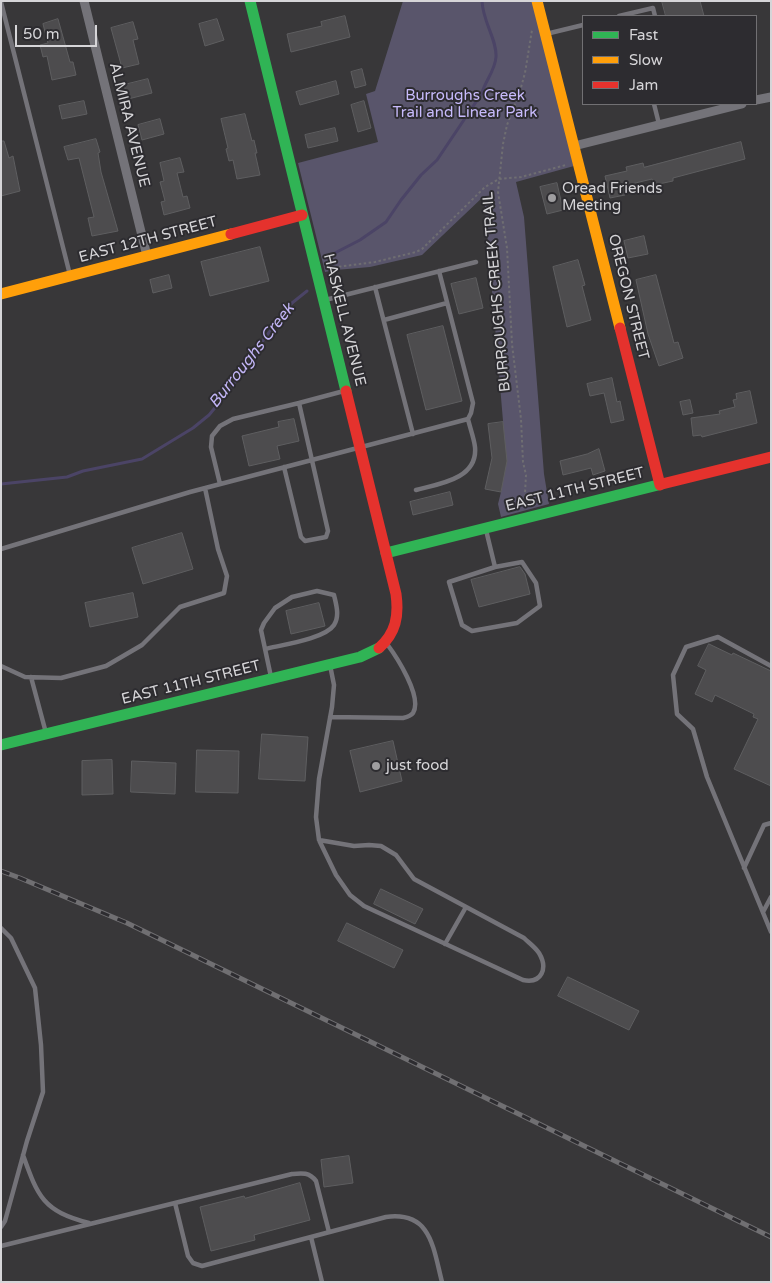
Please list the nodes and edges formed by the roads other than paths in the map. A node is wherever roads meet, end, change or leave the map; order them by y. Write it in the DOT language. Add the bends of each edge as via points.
graph roads {
  1 [pos="84,1"];
  2 [pos="250,1"];
  3 [pos="537,1"];
  4 [pos="1,2"];
  5 [pos="623,15"];
  6 [pos="655,15"];
  7 [pos="582,25"];
  8 [pos="545,34"];
  9 [pos="771,97"];
  10 [pos="757,100"];
  11 [pos="654,105"];
  12 [pos="738,105"];
  13 [pos="659,124"];
  14 [pos="574,146"];
  15 [pos="302,215"];
  16 [pos="147,256"];
  17 [pos="476,262"];
  18 [pos="439,271"];
  19 [pos="71,276"];
  20 [pos="375,288"];
  21 [pos="1,294"];
  22 [pos="323,301"];
  23 [pos="447,303"];
  24 [pos="384,320"];
  25 [pos="346,391"];
  26 [pos="299,403"];
  27 [pos="468,419"];
  28 [pos="413,434"];
  29 [pos="360,448"];
  30 [pos="771,457"];
  31 [pos="313,460"];
  32 [pos="284,468"];
  33 [pos="220,484"];
  34 [pos="660,485"];
  35 [pos="205,488"];
  36 [pos="416,490"];
  37 [pos="485,528"];
  38 [pos="1,549"];
  39 [pos="386,553"];
  40 [pos="495,567"];
  41 [pos="385,643"];
  42 [pos="265,649"];
  43 [pos="330,664"];
  44 [pos="1,666"];
  45 [pos="771,666"];
  46 [pos="31,677"];
  47 [pos="272,679"];
  48 [pos="330,717"];
  49 [pos="46,734"];
  50 [pos="1,745"];
  51 [pos="771,823"];
  52 [pos="319,840"];
  53 [pos="744,868"];
  54 [pos="771,897"];
  55 [pos="466,907"];
  56 [pos="763,912"];
  57 [pos="1,928"];
  58 [pos="771,932"];
  59 [pos="445,944"];
  60 [pos="23,1155"];
  61 [pos="175,1203"];
  62 [pos="90,1224"];
  63 [pos="1,1227"];
  64 [pos="329,1232"];
  65 [pos="311,1237"];
  66 [pos="1,1246"];
  67 [pos="322,1282"];
  68 [pos="442,1282"];
  1 -- 16 [label="street, ALMIRA AVENUE"];
  2 -- 15 [label="street, HASKELL AVENUE"];
  3 -- 8 [label="street, OREGON STREET"];
  4 -- 19 [label="lane"];
  5 -- 6 [label="lane" via="653,8"];
  7 -- 8 [label="lane"];
  8 -- 14 [label="street, OREGON STREET"];
  9 -- 10 [label="street"];
  11 -- 13 [label="lane"];
  12 -- 13 [label="street"];
  13 -- 14 [label="street"];
  14 -- 34 [label="street, OREGON STREET"];
  15 -- 16 [label="street, EAST 12TH STREET"];
  15 -- 22 [label="street, HASKELL AVENUE"];
  16 -- 19 [label="street, EAST 12TH STREET"];
  17 -- 18 [label="lane"];
  18 -- 20 [label="lane"];
  18 -- 23 [label="lane"];
  19 -- 21 [label="street, EAST 12TH STREET"];
  20 -- 22 [label="lane"];
  20 -- 24 [label="lane"];
  22 -- 25 [label="street, HASKELL AVENUE"];
  23 -- 24 [label="lane"];
  23 -- 27 [label="lane" via="473,403"];
  24 -- 28 [label="lane"];
  25 -- 26 [label="lane"];
  25 -- 29 [label="street, HASKELL AVENUE"];
  26 -- 31 [label="lane"];
  26 -- 33 [label="lane" via="233,419 220,426 212,436 211,447"];
  27 -- 28 [label="lane"];
  27 -- 36 [label="lane" via="475,447 473,460 466,472 457,478"];
  28 -- 29 [label="lane"];
  29 -- 31 [label="lane"];
  29 -- 39 [label="street, HASKELL AVENUE"];
  30 -- 34 [label="street, EAST 11TH STREET"];
  31 -- 32 [label="lane"];
  31 -- 32 [label="lane" via="328,530 326,536 305,541 301,537"];
  32 -- 33 [label="lane"];
  33 -- 35 [label="lane"];
  34 -- 37 [label="street, EAST 11TH STREET"];
  35 -- 38 [label="lane"];
  35 -- 46 [label="lane" via="218,549 228,576 224,593 180,607 142,645 106,666 61,678"];
  37 -- 39 [label="street, EAST 11TH STREET"];
  37 -- 40 [label="lane"];
  39 -- 41 [label="street, HASKELL AVENUE" via="399,612"];
  40 -- 40 [label="lane" via="522,562 536,583 540,606 517,623 472,631 462,625 449,582"];
  41 -- 43 [label="street, EAST 11TH STREET" via="371,653"];
  41 -- 48 [label="lane" via="396,656 410,684 414,712 403,718"];
  42 -- 42 [label="lane" via="261,630 275,608 292,597 317,591 334,595 338,609 335,625 325,633"];
  42 -- 47 [label="lane"];
  43 -- 47 [label="street, EAST 11TH STREET"];
  43 -- 48 [label="lane" via="334,685"];
  44 -- 46 [label="lane"];
  45 -- 53 [label="lane" via="718,637 686,648 673,675 677,714 692,729 707,777"];
  46 -- 49 [label="lane"];
  47 -- 49 [label="street, EAST 11TH STREET"];
  48 -- 52 [label="lane" via="316,817"];
  49 -- 50 [label="street, EAST 11TH STREET"];
  51 -- 53 [label="lane" via="764,825"];
  52 -- 55 [label="lane" via="354,846 381,846 396,855 414,879"];
  52 -- 59 [label="lane" via="350,895 364,906"];
  53 -- 56 [label="lane"];
  54 -- 56 [label="lane"];
  55 -- 59 [label="lane"];
  55 -- 59 [label="lane" via="532,945 542,961 540,977 535,981 522,980"];
  56 -- 58 [label="lane"];
  57 -- 60 [label="lane" via="11,938 35,988 41,1045 43,1092"];
  60 -- 62 [label="lane" via="35,1187 49,1206 58,1213"];
  60 -- 63 [label="lane"];
  61 -- 62 [label="lane"];
  61 -- 64 [label="lane" via="304,1173 316,1181"];
  61 -- 65 [label="lane" via="188,1256 202,1266"];
  62 -- 66 [label="lane"];
  64 -- 65 [label="lane"];
  64 -- 68 [label="lane" via="399,1215 410,1218 427,1232"];
  65 -- 67 [label="lane"];
}
